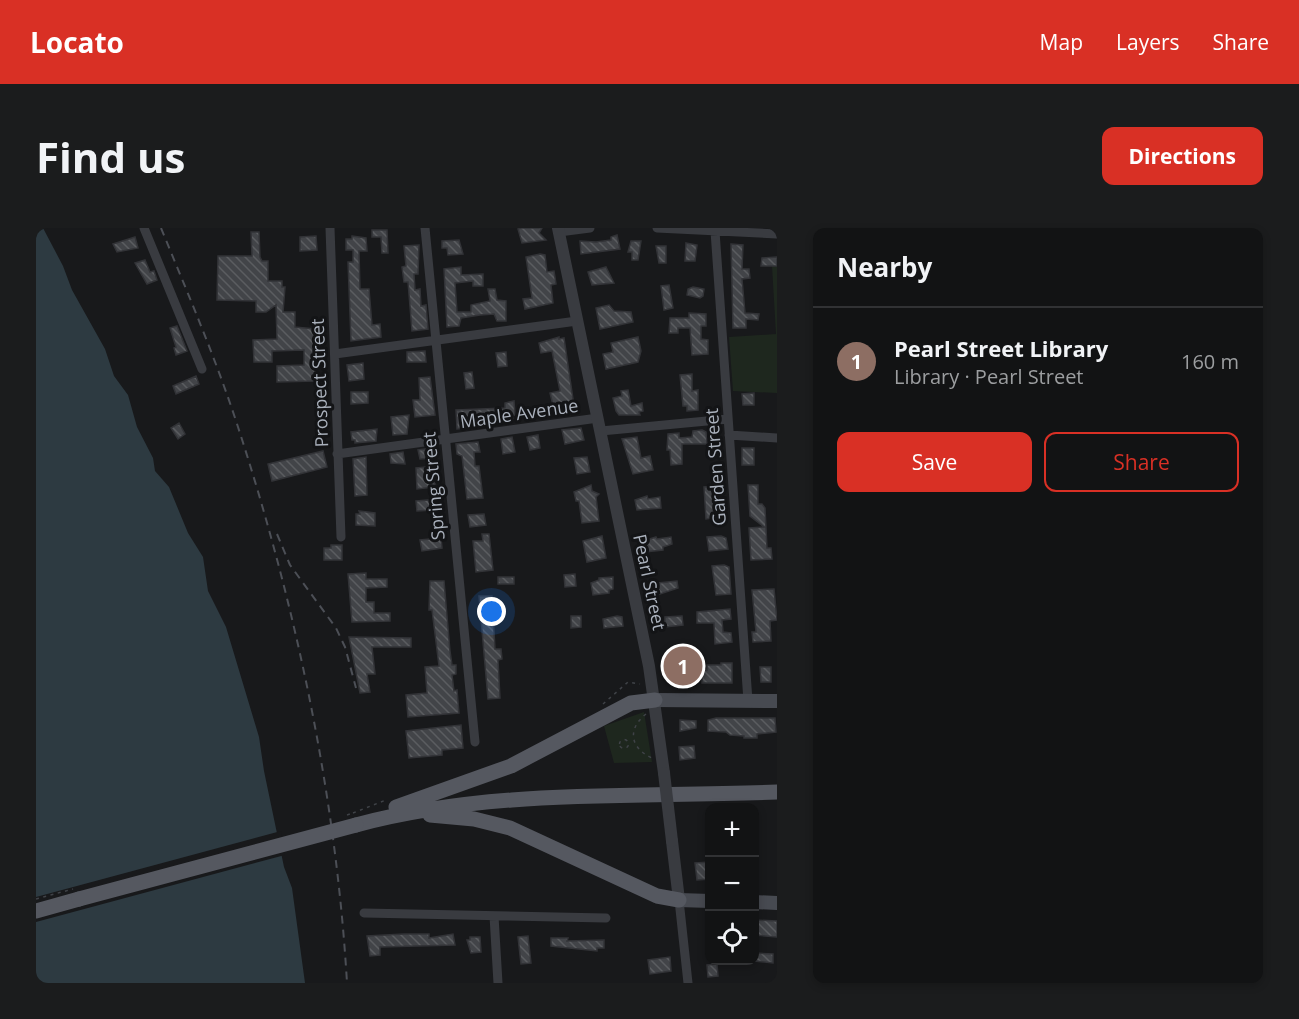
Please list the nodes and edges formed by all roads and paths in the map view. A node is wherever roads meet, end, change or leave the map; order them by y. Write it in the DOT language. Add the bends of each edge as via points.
graph roads {
  1 [pos="144,228"];
  2 [pos="330,228"];
  3 [pos="425,228"];
  4 [pos="590,228"];
  5 [pos="657,228"];
  6 [pos="559,230"];
  7 [pos="715,231"];
  8 [pos="777,234"];
  9 [pos="577,321"];
  10 [pos="436,341"];
  11 [pos="335,354"];
  12 [pos="202,369"];
  13 [pos="728,419"];
  14 [pos="599,425"];
  15 [pos="729,435"];
  16 [pos="777,438"];
  17 [pos="446,439"];
  18 [pos="337,454"];
  19 [pos="341,537"];
  20 [pos="643,684"];
  21 [pos="655,700"];
  22 [pos="748,701"];
  23 [pos="777,701"];
  24 [pos="596,710"];
  25 [pos="647,714"];
  26 [pos="476,742"];
  27 [pos="628,743"];
  28 [pos="633,743"];
  29 [pos="652,758"];
  30 [pos="777,795"];
  31 [pos="388,799"];
  32 [pos="412,812"];
  33 [pos="358,820"];
  34 [pos="679,900"];
  35 [pos="705,901"];
  36 [pos="759,902"];
  37 [pos="777,903"];
  38 [pos="36,911"];
  39 [pos="364,913"];
  40 [pos="495,916"];
  41 [pos="606,918"];
  42 [pos="498,983"];
  43 [pos="688,983"];
  1 -- 12 [label="street"];
  2 -- 11 [label="street, Prospect Street"];
  3 -- 10 [label="street, Spring Street"];
  4 -- 6 [label="street"];
  5 -- 7 [label="street"];
  6 -- 9 [label="street, Pearl Street"];
  7 -- 8 [label="street"];
  7 -- 13 [label="street, Garden Street"];
  9 -- 10 [label="street"];
  9 -- 14 [label="street, Pearl Street"];
  10 -- 11 [label="street"];
  10 -- 17 [label="street, Spring Street"];
  11 -- 18 [label="street, Prospect Street"];
  13 -- 14 [label="street, Maple Avenue"];
  13 -- 15 [label="street, Garden Street"];
  14 -- 17 [label="street, Maple Avenue"];
  14 -- 21 [label="street, Pearl Street"];
  15 -- 16 [label="street"];
  15 -- 22 [label="street, Garden Street"];
  17 -- 18 [label="street, Maple Avenue"];
  17 -- 26 [label="street, Spring Street"];
  18 -- 19 [label="street, Prospect Street"];
  20 -- 24 [label="path" via="628,682"];
  21 -- 22 [label="main road"];
  21 -- 33 [label="main road" via="631,703 528,758"];
  21 -- 34 [label="street, Pearl Street, bridge"];
  22 -- 23 [label="main road"];
  25 -- 28 [label="path" via="634,727"];
  27 -- 28 [label="path"];
  28 -- 29 [label="path"];
  30 -- 32 [label="main road" via="543,796"];
  31 -- 33 [label="path"];
  32 -- 33 [label="main road"];
  32 -- 34 [label="main road" via="474,819 510,828 657,896"];
  33 -- 38 [label="main road, bridge"];
  34 -- 35 [label="main road"];
  34 -- 43 [label="street, Pearl Street"];
  36 -- 37 [label="main road"];
  39 -- 40 [label="street"];
  40 -- 41 [label="street"];
  40 -- 42 [label="street"];
}
